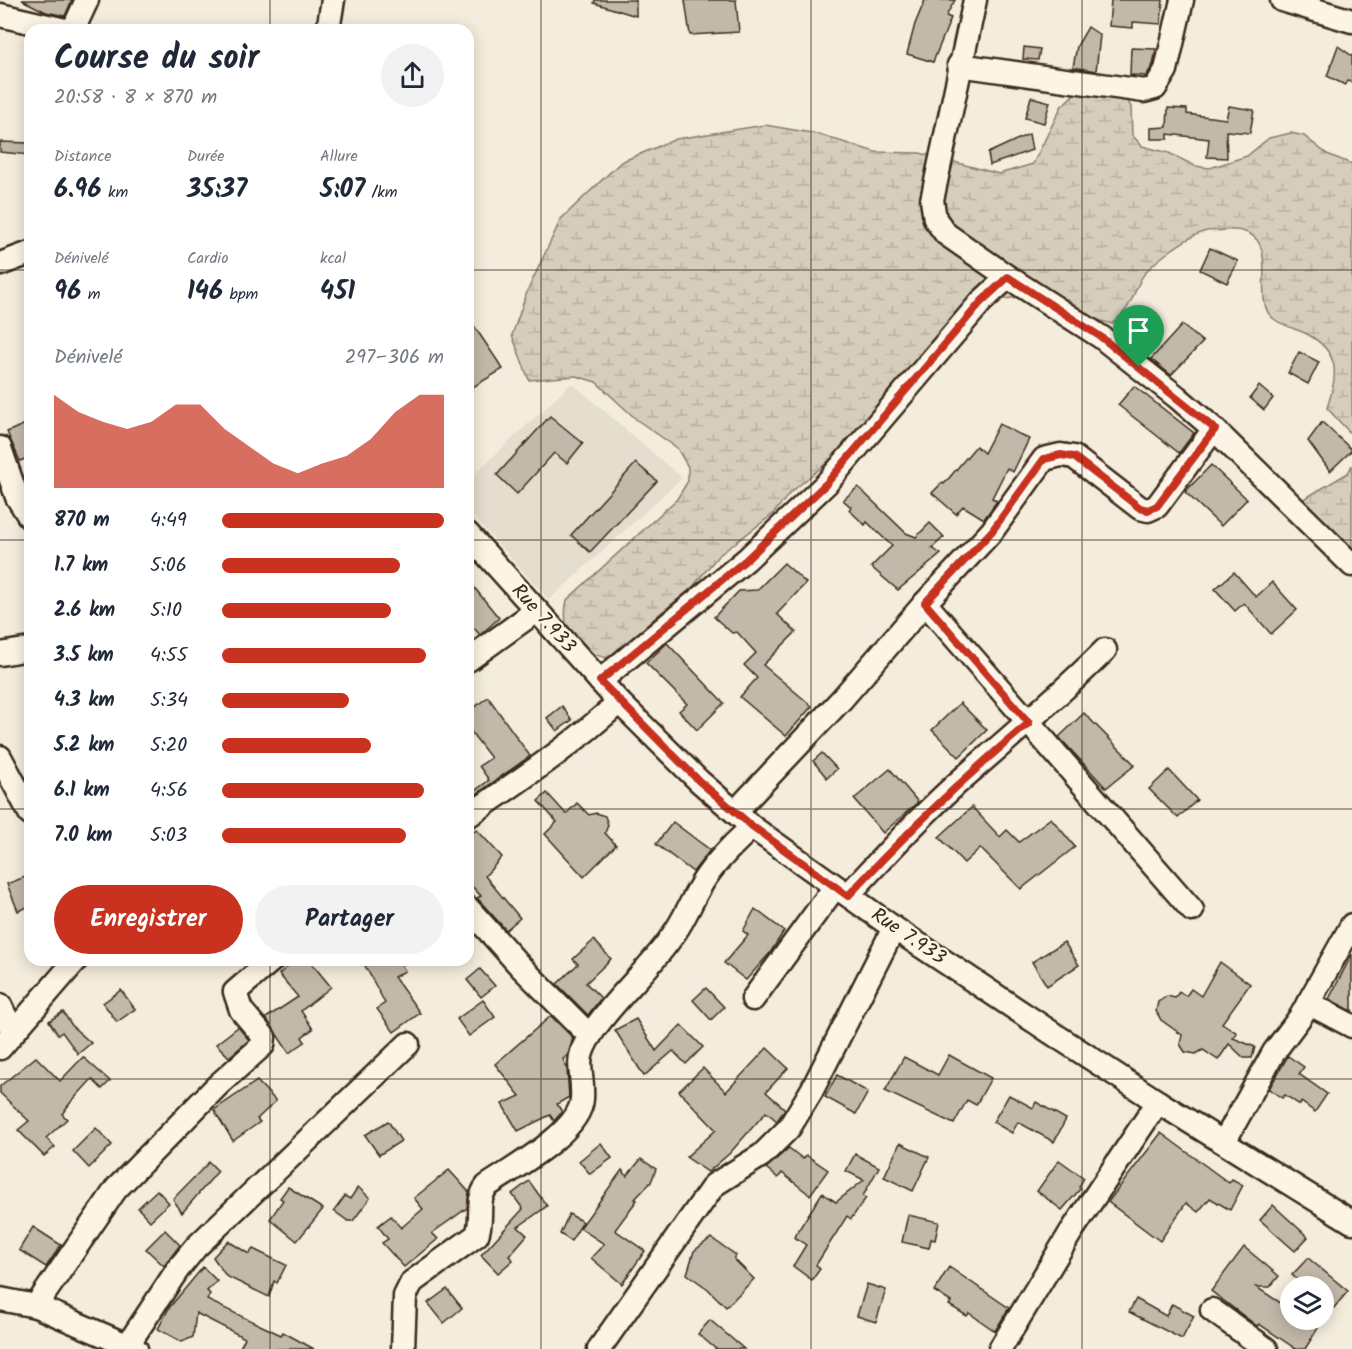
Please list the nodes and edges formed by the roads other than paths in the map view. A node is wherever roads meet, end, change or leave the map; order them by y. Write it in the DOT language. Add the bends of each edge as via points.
graph roads {
  1 [pos="87,0"];
  2 [pos="333,0"];
  3 [pos="975,0"];
  4 [pos="1182,0"];
  5 [pos="1281,0"];
  6 [pos="2,21"];
  7 [pos="1352,21"];
  8 [pos="24,24"];
  9 [pos="76,24"];
  10 [pos="329,24"];
  11 [pos="959,65"];
  12 [pos="24,255"];
  13 [pos="0,264"];
  14 [pos="1008,277"];
  15 [pos="1215,429"];
  16 [pos="0,448"];
  17 [pos="24,509"];
  18 [pos="474,541"];
  19 [pos="1352,565"];
  20 [pos="925,603"];
  21 [pos="536,611"];
  22 [pos="24,650"];
  23 [pos="1106,650"];
  24 [pos="0,654"];
  25 [pos="474,656"];
  26 [pos="600,681"];
  27 [pos="619,702"];
  28 [pos="1029,723"];
  29 [pos="0,757"];
  30 [pos="24,802"];
  31 [pos="474,812"];
  32 [pos="735,812"];
  33 [pos="752,826"];
  34 [pos="842,891"];
  35 [pos="1192,910"];
  36 [pos="474,915"];
  37 [pos="1352,925"];
  38 [pos="894,928"];
  39 [pos="71,966"];
  40 [pos="265,966"];
  41 [pos="753,999"];
  42 [pos="1308,1003"];
  43 [pos="0,1005"];
  44 [pos="1352,1026"];
  45 [pos="590,1036"];
  46 [pos="7,1040"];
  47 [pos="408,1044"];
  48 [pos="1158,1102"];
  49 [pos="1224,1142"];
  50 [pos="1352,1222"];
  51 [pos="0,1299"];
  52 [pos="36,1306"];
  53 [pos="1212,1310"];
  54 [pos="132,1348"];
  55 [pos="403,1349"];
  56 [pos="599,1349"];
  57 [pos="1000,1349"];
  58 [pos="1266,1349"];
  1 -- 9 [label="street"];
  2 -- 10 [label="street"];
  3 -- 11 [label="street"];
  4 -- 11 [label="street" via="1166,70 1155,88 1144,91"];
  5 -- 7 [label="street"];
  6 -- 8 [label="street"];
  11 -- 14 [label="street" via="932,201 935,219 946,234"];
  12 -- 13 [label="street"];
  14 -- 15 [label="street" via="1101,337"];
  14 -- 26 [label="street" via="981,302 826,484 747,559"];
  15 -- 19 [label="street"];
  15 -- 20 [label="street" via="1157,506 1148,510 1140,508 1074,457 1044,459 992,531"];
  16 -- 17 [label="street" via="16,497"];
  18 -- 21 [label="street, Rue 7.933"];
  20 -- 28 [label="street"];
  20 -- 32 [label="street" via="842,700"];
  21 -- 25 [label="street"];
  21 -- 26 [label="street, Rue 7.933"];
  22 -- 24 [label="street"];
  23 -- 28 [label="street"];
  26 -- 27 [label="street, Rue 7.933"];
  27 -- 31 [label="street" via="548,760"];
  27 -- 32 [label="street, Rue 7.933"];
  28 -- 34 [label="street"];
  28 -- 35 [label="street"];
  29 -- 30 [label="street"];
  32 -- 33 [label="street, Rue 7.933"];
  33 -- 34 [label="street, Rue 7.933"];
  33 -- 45 [label="street" via="721,857 675,932"];
  34 -- 38 [label="street, Rue 7.933"];
  34 -- 41 [label="street"];
  36 -- 45 [label="street"];
  37 -- 42 [label="street"];
  38 -- 48 [label="street, Rue 7.933"];
  38 -- 56 [label="street" via="789,1128 762,1155 714,1185"];
  39 -- 46 [label="street"];
  40 -- 52 [label="street" via="235,992 241,1010 264,1037 262,1045 116,1189"];
  42 -- 44 [label="street"];
  42 -- 49 [label="street" via="1274,1052"];
  43 -- 46 [label="street"];
  45 -- 55 [label="street" via="578,1068 582,1099 579,1112 567,1129 487,1186 481,1193 481,1226 477,1235 412,1282 405,1296"];
  47 -- 54 [label="street" via="196,1247 178,1269"];
  48 -- 49 [label="street, Rue 7.933"];
  48 -- 57 [label="street" via="1071,1232"];
  49 -- 50 [label="street, Rue 7.933"];
  51 -- 52 [label="street"];
  52 -- 54 [label="street"];
  53 -- 58 [label="street"];
}
